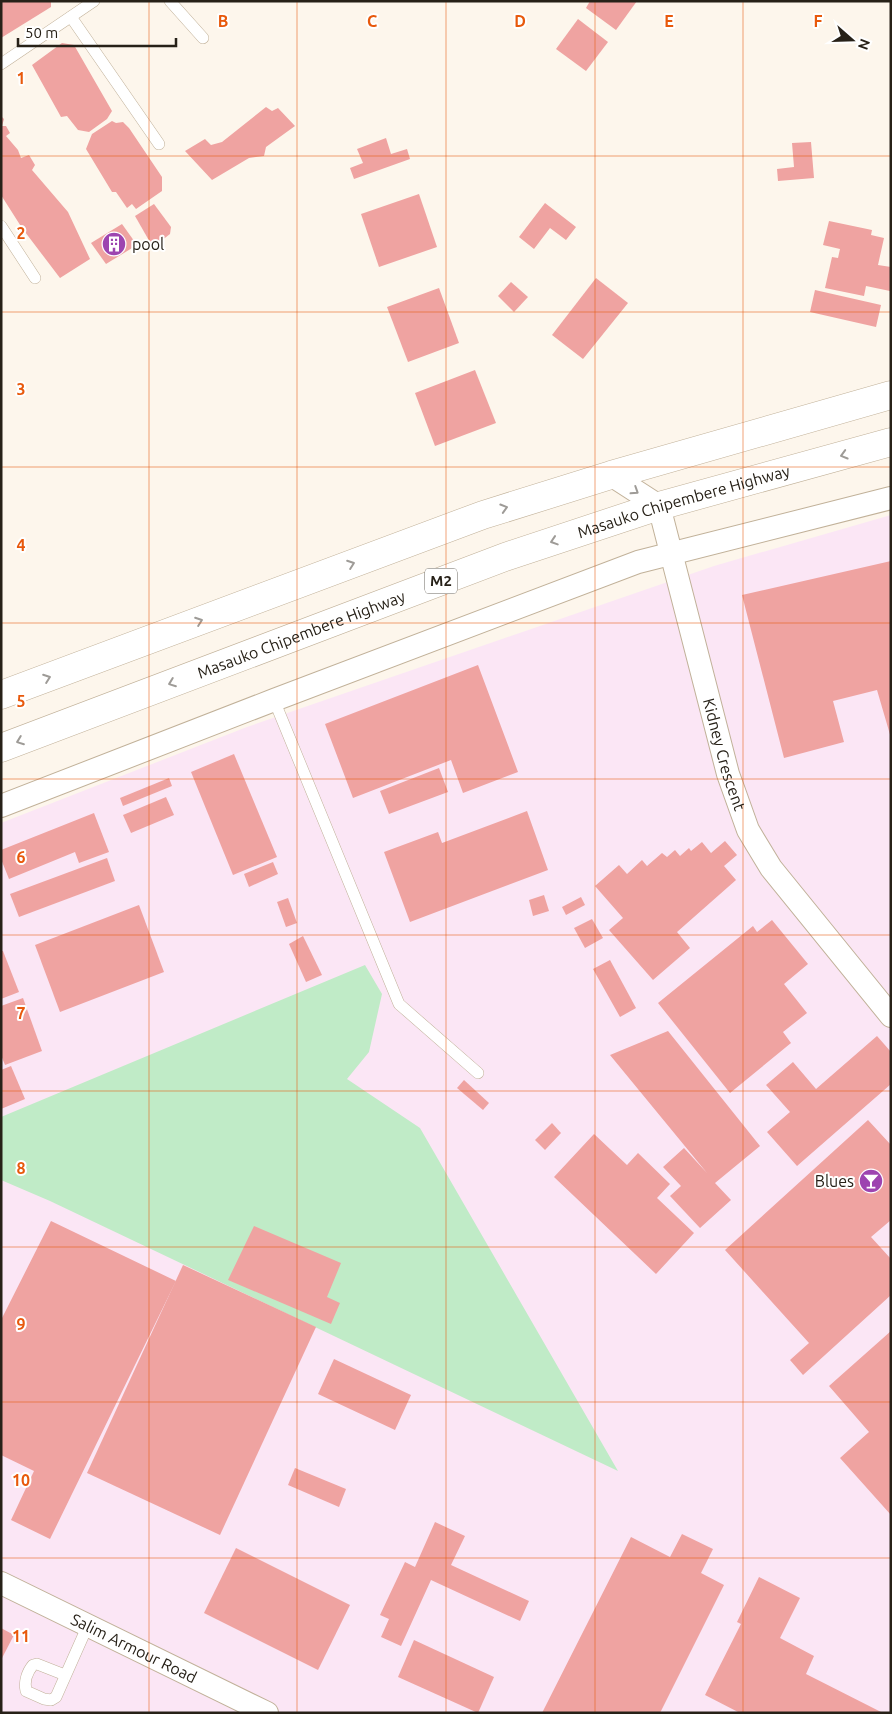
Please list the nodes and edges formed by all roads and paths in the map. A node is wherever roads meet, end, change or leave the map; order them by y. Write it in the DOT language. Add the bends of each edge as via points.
graph roads {
  1 [pos="94,1"];
  2 [pos="170,1"];
  3 [pos="71,17"];
  4 [pos="203,38"];
  5 [pos="1,64"];
  6 [pos="159,144"];
  7 [pos="1,226"];
  8 [pos="35,278"];
  9 [pos="891,395"];
  10 [pos="891,442"];
  11 [pos="611,475"];
  12 [pos="891,498"];
  13 [pos="659,506"];
  14 [pos="670,554"];
  15 [pos="1,695"];
  16 [pos="274,700"];
  17 [pos="1,748"];
  18 [pos="1,806"];
  19 [pos="891,1016"];
  20 [pos="478,1073"];
  21 [pos="1,1583"];
  22 [pos="88,1625"];
  23 [pos="65,1675"];
  24 [pos="267,1713"];
  1 -- 3 [label="lane"];
  2 -- 4 [label="lane"];
  3 -- 5 [label="lane"];
  3 -- 6 [label="lane"];
  7 -- 8 [label="lane"];
  9 -- 11 [label="highway"];
  10 -- 13 [label="highway, Masauko Chipembere Highway / M2, one-way"];
  11 -- 13 [label="street, one-way"];
  15 -- 11 [label="highway, one-way" via="483,515"];
  12 -- 14 [label="street"];
  13 -- 14 [label="street, Kidney Crescent"];
  13 -- 17 [label="highway, Masauko Chipembere Highway / M2, one-way" via="505,557"];
  14 -- 16 [label="street" via="638,562"];
  14 -- 19 [label="street, Kidney Crescent" via="728,774 748,830 771,868"];
  16 -- 18 [label="street"];
  16 -- 20 [label="lane" via="399,1004"];
  21 -- 22 [label="street, Salim Armour Road"];
  22 -- 23 [label="lane"];
  22 -- 24 [label="street, Salim Armour Road"];
}
